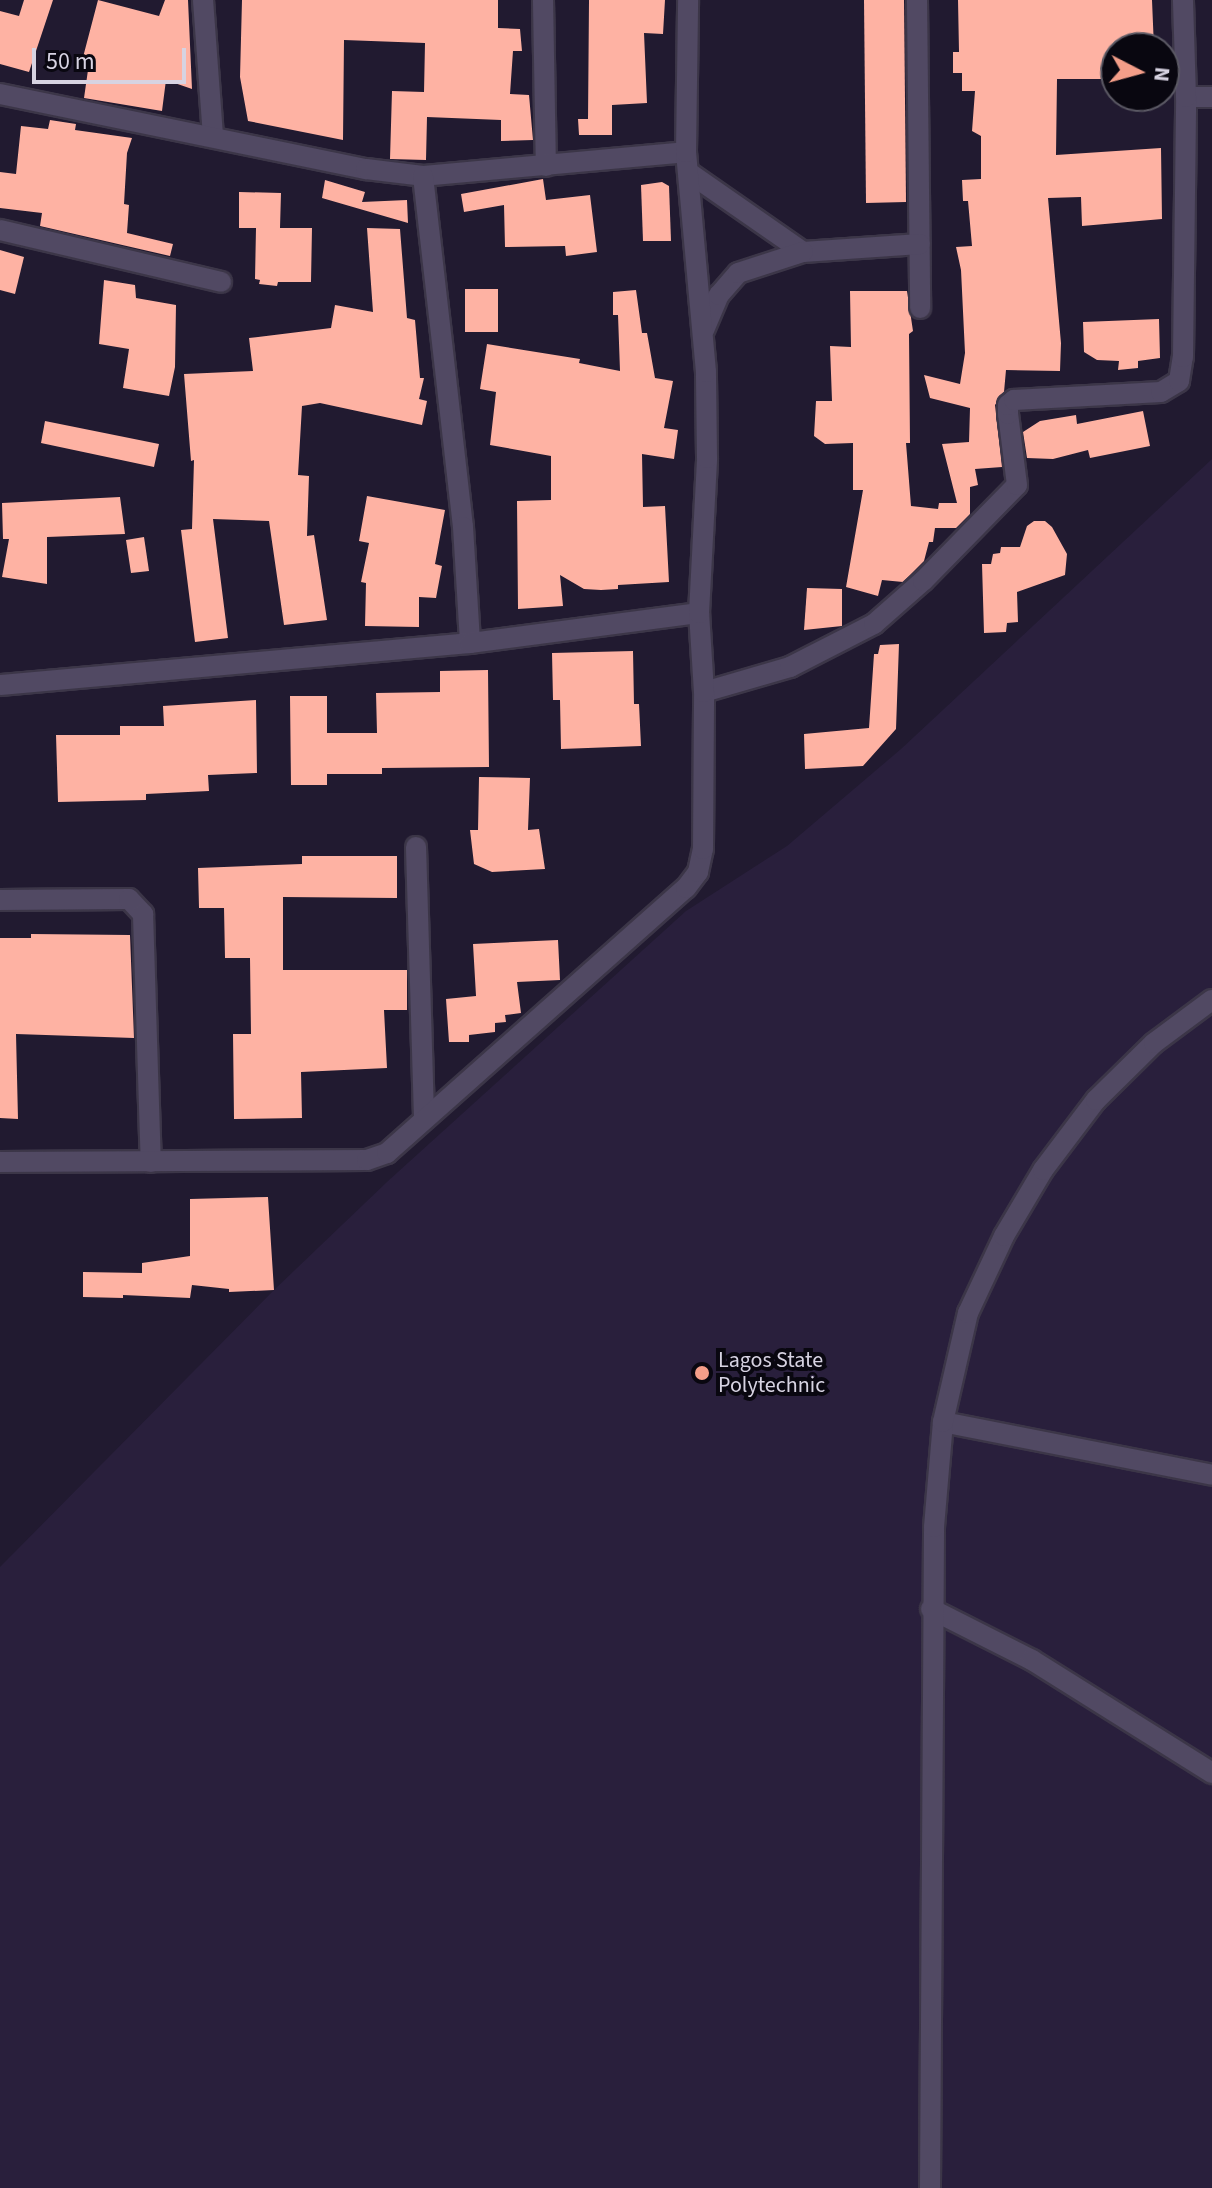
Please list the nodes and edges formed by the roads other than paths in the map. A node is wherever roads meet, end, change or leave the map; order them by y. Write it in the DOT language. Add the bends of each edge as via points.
graph roads {
  1 [pos="203,0"];
  2 [pos="543,0"];
  3 [pos="688,0"];
  4 [pos="917,0"];
  5 [pos="1183,0"];
  6 [pos="0,94"];
  7 [pos="1186,97"];
  8 [pos="1212,97"];
  9 [pos="213,135"];
  10 [pos="687,162"];
  11 [pos="546,166"];
  12 [pos="423,176"];
  13 [pos="0,230"];
  14 [pos="920,244"];
  15 [pos="803,252"];
  16 [pos="221,282"];
  17 [pos="920,308"];
  18 [pos="704,330"];
  19 [pos="699,613"];
  20 [pos="470,643"];
  21 [pos="0,685"];
  22 [pos="704,692"];
  23 [pos="416,847"];
  24 [pos="0,900"];
  25 [pos="1212,1000"];
  26 [pos="424,1117"];
  27 [pos="0,1162"];
  28 [pos="151,1162"];
  29 [pos="943,1422"];
  30 [pos="1212,1475"];
  31 [pos="931,1609"];
  32 [pos="1212,1773"];
  33 [pos="930,2188"];
  1 -- 9 [label="street"];
  2 -- 11 [label="street"];
  3 -- 10 [label="street"];
  4 -- 14 [label="street"];
  5 -- 7 [label="street"];
  6 -- 9 [label="street"];
  7 -- 8 [label="street"];
  7 -- 22 [label="street" via="1179,381 1161,392 1014,400 1008,414 1017,485 923,581 874,624 790,667"];
  9 -- 12 [label="street" via="366,169"];
  10 -- 11 [label="street"];
  10 -- 15 [label="street"];
  10 -- 18 [label="street"];
  11 -- 12 [label="street"];
  12 -- 20 [label="street" via="463,527"];
  13 -- 16 [label="street"];
  14 -- 15 [label="street"];
  14 -- 17 [label="street"];
  15 -- 18 [label="street" via="738,273 719,295"];
  18 -- 19 [label="street" via="707,458"];
  19 -- 20 [label="street"];
  19 -- 22 [label="street"];
  20 -- 21 [label="street"];
  22 -- 26 [label="street" via="703,849 698,872"];
  23 -- 26 [label="street"];
  24 -- 28 [label="street" via="129,899 143,914"];
  25 -- 29 [label="street" via="1154,1043 1096,1100 1043,1170 968,1313"];
  26 -- 28 [label="street" via="387,1153 367,1160"];
  27 -- 28 [label="street"];
  29 -- 30 [label="street"];
  29 -- 31 [label="street"];
  31 -- 32 [label="street" via="1032,1660"];
  31 -- 33 [label="street"];
}
